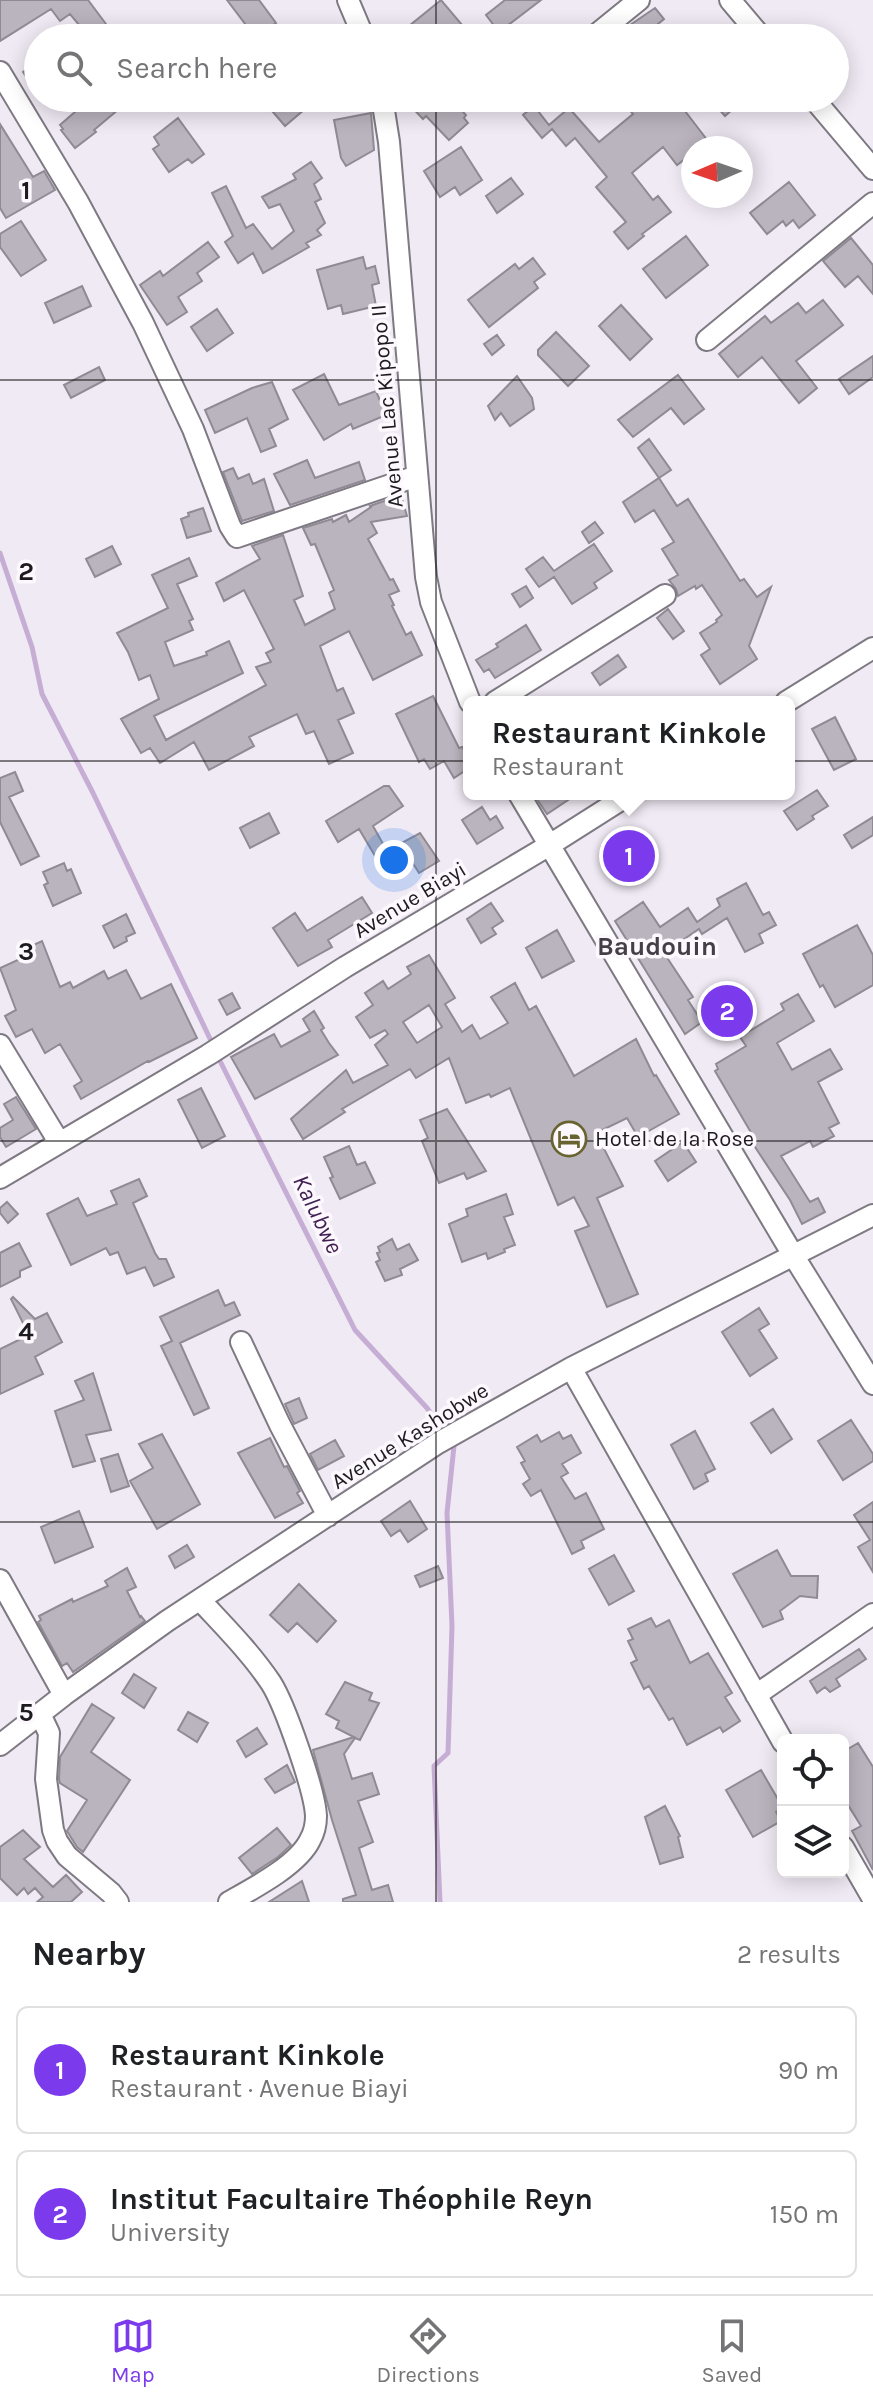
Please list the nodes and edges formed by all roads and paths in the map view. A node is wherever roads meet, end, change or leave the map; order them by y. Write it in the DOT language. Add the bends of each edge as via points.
graph roads {
  1 [pos="348,0"];
  2 [pos="639,0"];
  3 [pos="730,0"];
  4 [pos="358,24"];
  5 [pos="609,24"];
  6 [pos="750,24"];
  7 [pos="0,72"];
  8 [pos="384,112"];
  9 [pos="825,112"];
  10 [pos="873,169"];
  11 [pos="873,203"];
  12 [pos="707,340"];
  13 [pos="417,476"];
  14 [pos="665,595"];
  15 [pos="873,648"];
  16 [pos="468,696"];
  17 [pos="505,696"];
  18 [pos="795,696"];
  19 [pos="522,800"];
  20 [pos="621,800"];
  21 [pos="548,846"];
  22 [pos="0,1045"];
  23 [pos="59,1142"];
  24 [pos="0,1178"];
  25 [pos="873,1215"];
  26 [pos="793,1255"];
  27 [pos="241,1342"];
  28 [pos="571,1368"];
  29 [pos="873,1384"];
  30 [pos="328,1516"];
  31 [pos="0,1580"];
  32 [pos="200,1600"];
  33 [pos="873,1614"];
  34 [pos="64,1695"];
  35 [pos="756,1695"];
  36 [pos="40,1714"];
  37 [pos="778,1734"];
  38 [pos="0,1745"];
  39 [pos="849,1857"];
  40 [pos="255,1895"];
  41 [pos="873,1899"];
  42 [pos="118,1902"];
  43 [pos="229,1902"];
  1 -- 4 [label="street"];
  2 -- 5 [label="street"];
  3 -- 6 [label="street"];
  7 -- 13 [label="street" via="143,323 237,537"];
  8 -- 13 [label="street, Avenue Lac Kipopo II"];
  9 -- 10 [label="street"];
  11 -- 12 [label="street"];
  13 -- 16 [label="street, Avenue Lac Kipopo II" via="431,602"];
  14 -- 17 [label="street"];
  15 -- 18 [label="street"];
  19 -- 21 [label="street"];
  20 -- 21 [label="street, Avenue Biayi"];
  21 -- 23 [label="street, Avenue Biayi"];
  21 -- 26 [label="street"];
  22 -- 23 [label="street"];
  23 -- 24 [label="street, Avenue Biayi"];
  25 -- 26 [label="street, Avenue Kashobwe"];
  26 -- 28 [label="street, Avenue Kashobwe"];
  26 -- 29 [label="street"];
  27 -- 30 [label="street"];
  28 -- 30 [label="street, Avenue Kashobwe" via="445,1439"];
  28 -- 35 [label="street"];
  30 -- 32 [label="street, Avenue Kashobwe"];
  31 -- 34 [label="street"];
  32 -- 34 [label="street, Avenue Kashobwe"];
  32 -- 40 [label="street" via="272,1685 313,1798 315,1828 305,1849"];
  33 -- 35 [label="street"];
  34 -- 36 [label="street, Avenue Kashobwe"];
  35 -- 37 [label="street"];
  36 -- 38 [label="street, Avenue Kashobwe"];
  36 -- 42 [label="street" via="49,1733 46,1779 57,1841"];
  39 -- 41 [label="street"];
  40 -- 43 [label="street"];
}
